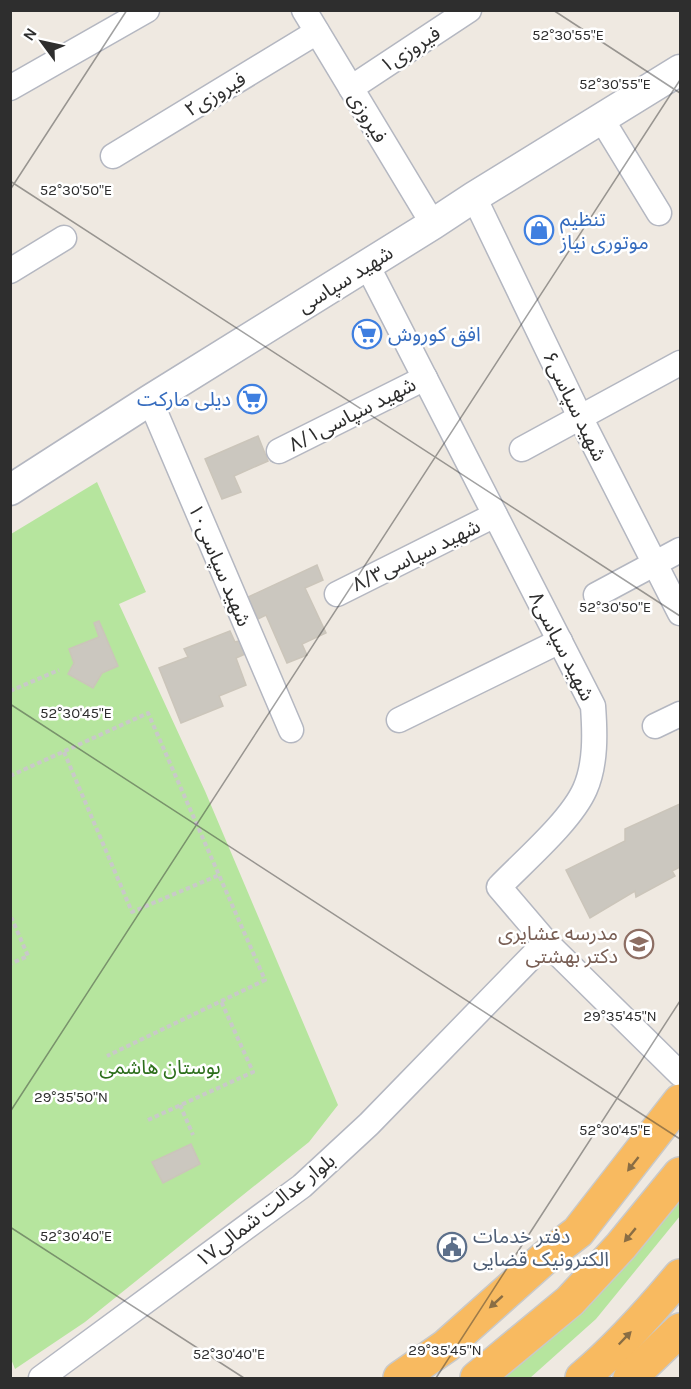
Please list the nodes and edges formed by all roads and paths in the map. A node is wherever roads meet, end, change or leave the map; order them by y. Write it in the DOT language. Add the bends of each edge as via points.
graph roads {
  1 [pos="147,10"];
  2 [pos="304,10"];
  3 [pos="469,10"];
  4 [pos="317,32"];
  5 [pos="681,70"];
  6 [pos="10,88"];
  7 [pos="351,88"];
  8 [pos="601,118"];
  9 [pos="113,156"];
  10 [pos="474,196"];
  11 [pos="659,213"];
  12 [pos="433,224"];
  13 [pos="64,238"];
  14 [pos="367,266"];
  15 [pos="10,271"];
  16 [pos="681,363"];
  17 [pos="424,378"];
  18 [pos="150,400"];
  19 [pos="580,417"];
  20 [pos="522,449"];
  21 [pos="279,451"];
  22 [pos="10,490"];
  23 [pos="495,515"];
  24 [pos="681,550"];
  25 [pos="653,563"];
  26 [pos="337,594"];
  27 [pos="596,595"];
  28 [pos="681,613"];
  29 [pos="560,641"];
  30 [pos="59,670"];
  31 [pos="10,691"];
  32 [pos="681,714"];
  33 [pos="399,720"];
  34 [pos="655,726"];
  35 [pos="291,730"];
  36 [pos="64,752"];
  37 [pos="10,776"];
  38 [pos="219,875"];
  39 [pos="10,920"];
  40 [pos="546,942"];
  41 [pos="10,964"];
  42 [pos="221,1001"];
  43 [pos="107,1056"];
  44 [pos="681,1074"];
  45 [pos="681,1101"];
  46 [pos="180,1105"];
  47 [pos="148,1120"];
  48 [pos="193,1135"];
  49 [pos="681,1174"];
  50 [pos="681,1276"];
  51 [pos="681,1330"];
  52 [pos="41,1378"];
  53 [pos="400,1378"];
  54 [pos="477,1378"];
  55 [pos="582,1378"];
  56 [pos="630,1378"];
  1 -- 6 [label="street"];
  2 -- 4 [label="street, فیروزی"];
  3 -- 7 [label="street, فیروزی۱"];
  4 -- 7 [label="street, فیروزی"];
  4 -- 9 [label="street, فیروزی۲"];
  5 -- 8 [label="street, شهید سپاسی"];
  7 -- 12 [label="street, فیروزی"];
  8 -- 10 [label="street, شهید سپاسی"];
  8 -- 11 [label="street"];
  10 -- 12 [label="street, شهید سپاسی"];
  10 -- 19 [label="street, شهید سپاسی۶"];
  12 -- 14 [label="street, شهید سپاسی"];
  13 -- 15 [label="street"];
  14 -- 17 [label="street, شهید سپاسی۸"];
  14 -- 18 [label="street, شهید سپاسی"];
  16 -- 19 [label="street"];
  17 -- 21 [label="street, شهید سپاسی۸/۱"];
  17 -- 23 [label="street, شهید سپاسی۸"];
  18 -- 22 [label="street, شهید سپاسی"];
  18 -- 35 [label="street, شهید سپاسی۱۰"];
  19 -- 20 [label="street"];
  19 -- 25 [label="street, شهید سپاسی۶"];
  23 -- 26 [label="street, شهید سپاسی۸/۳"];
  23 -- 29 [label="street, شهید سپاسی۸"];
  24 -- 25 [label="street"];
  25 -- 27 [label="street"];
  25 -- 28 [label="street, شهید سپاسی۶"];
  29 -- 33 [label="street"];
  29 -- 40 [label="street, شهید سپاسی۸" via="593,706 596,733 592,764 574,809 499,887"];
  30 -- 31 [label="path"];
  32 -- 34 [label="street"];
  36 -- 37 [label="path"];
  36 -- 38 [label="path" via="132,912"];
  36 -- 38 [label="path" via="148,712"];
  38 -- 42 [label="path" via="265,980"];
  39 -- 41 [label="path" via="28,956"];
  40 -- 44 [label="street"];
  40 -- 52 [label="street, بلوار عدالت شمالی۱۷" via="369,1124 302,1186"];
  42 -- 43 [label="path"];
  42 -- 46 [label="path" via="253,1072"];
  45 -- 53 [label="highway, one-way" via="578,1232 446,1346"];
  46 -- 47 [label="path"];
  46 -- 48 [label="path"];
  49 -- 54 [label="highway, one-way" via="570,1301"];
  55 -- 50 [label="highway, one-way"];
  51 -- 56 [label="highway"];
}
